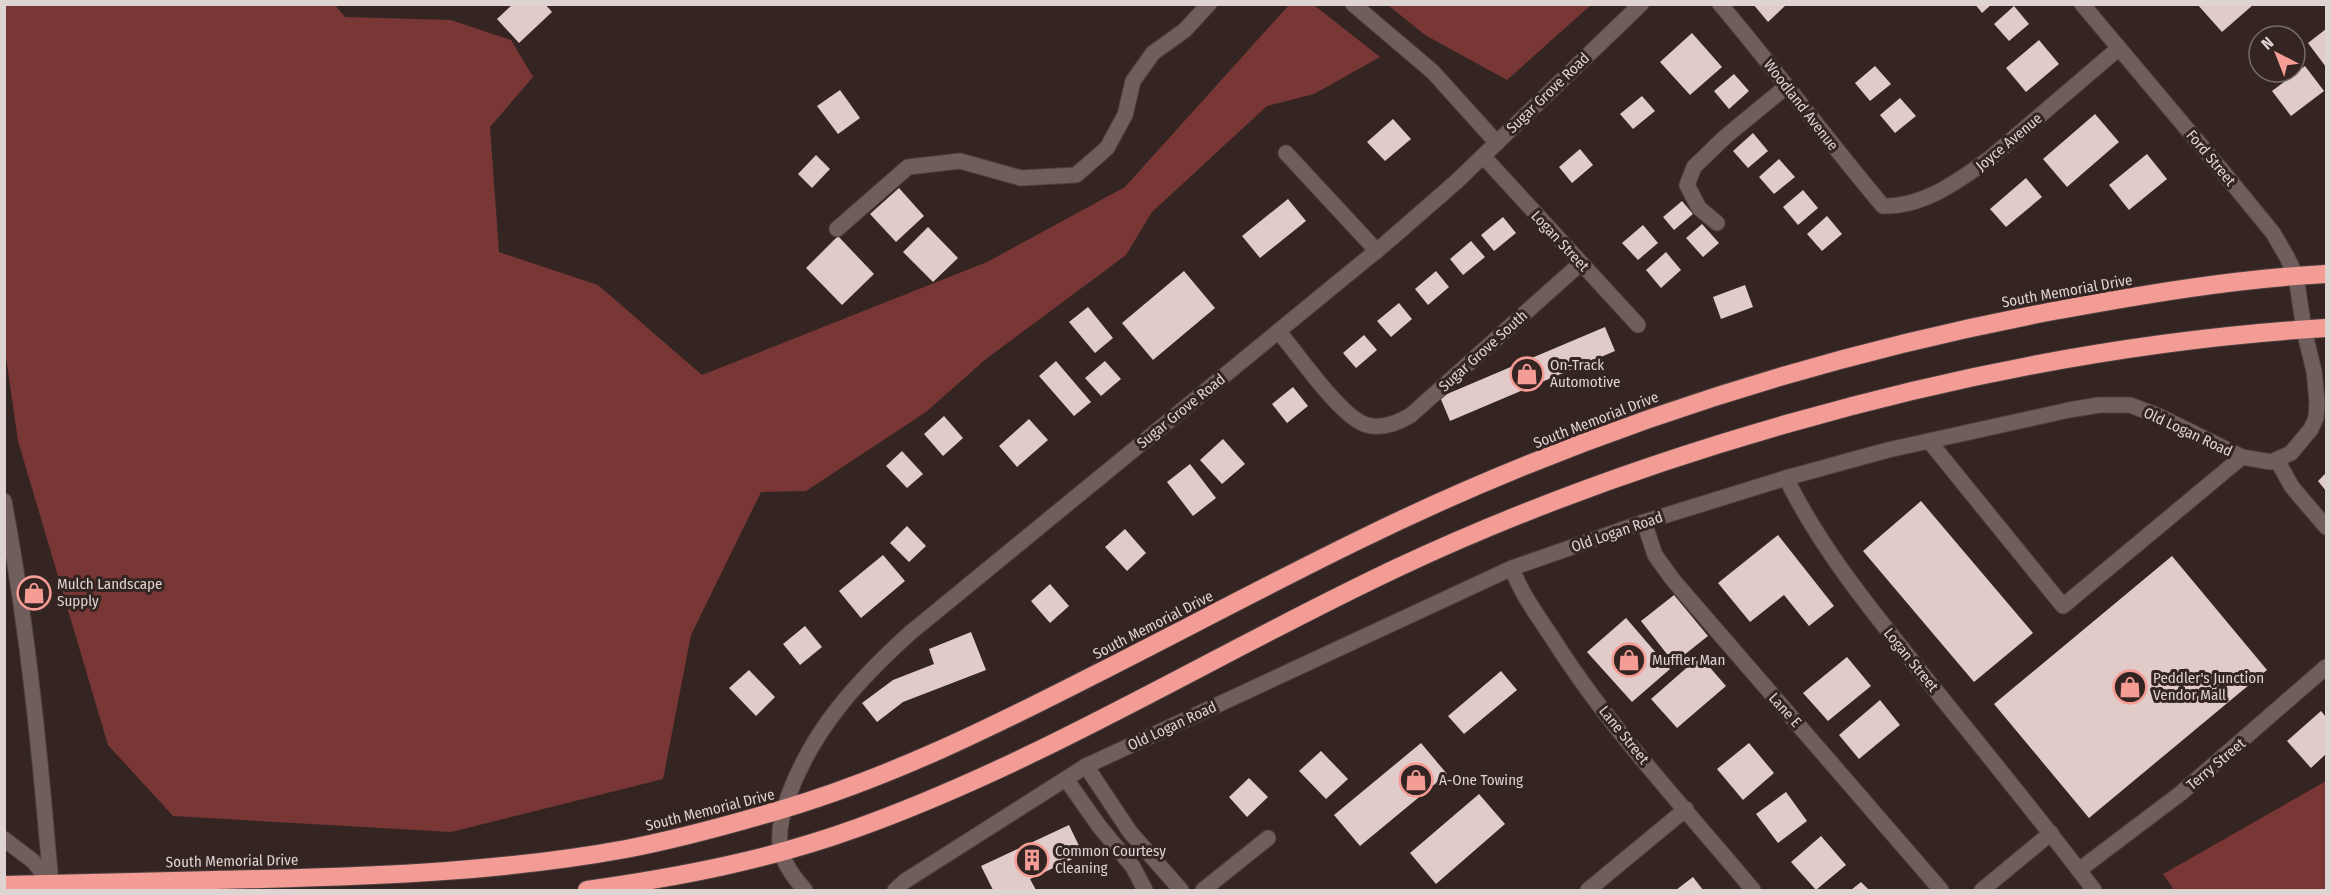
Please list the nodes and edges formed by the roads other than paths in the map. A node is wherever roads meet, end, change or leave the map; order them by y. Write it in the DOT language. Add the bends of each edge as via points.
graph roads {
  1 [pos="1209,4"];
  2 [pos="1353,4"];
  3 [pos="1641,4"];
  4 [pos="1720,4"];
  5 [pos="2082,4"];
  6 [pos="2119,48"];
  7 [pos="1787,86"];
  8 [pos="1497,142"];
  9 [pos="1286,153"];
  10 [pos="1483,156"];
  11 [pos="1882,206"];
  12 [pos="1717,223"];
  13 [pos="837,230"];
  14 [pos="1377,251"];
  15 [pos="1581,263"];
  16 [pos="2326,274"];
  17 [pos="2295,276"];
  18 [pos="1638,325"];
  19 [pos="2326,328"];
  20 [pos="2304,330"];
  21 [pos="1279,332"];
  22 [pos="2320,371"];
  23 [pos="1929,441"];
  24 [pos="2242,458"];
  25 [pos="2277,460"];
  26 [pos="1786,478"];
  27 [pos="4,501"];
  28 [pos="1644,522"];
  29 [pos="2326,527"];
  30 [pos="1512,568"];
  31 [pos="2326,667"];
  32 [pos="1086,766"];
  33 [pos="1066,779"];
  34 [pos="784,809"];
  35 [pos="1686,809"];
  36 [pos="2050,833"];
  37 [pos="4,838"];
  38 [pos="1268,838"];
  39 [pos="782,852"];
  40 [pos="2079,870"];
  41 [pos="51,884"];
  42 [pos="4,885"];
  43 [pos="904,887"];
  44 [pos="587,891"];
  45 [pos="805,891"];
  46 [pos="1144,891"];
  47 [pos="1181,891"];
  48 [pos="1203,891"];
  49 [pos="1588,891"];
  50 [pos="1753,891"];
  51 [pos="1941,891"];
  52 [pos="1982,891"];
  53 [pos="2094,891"];
  1 -- 13 [label="street" via="1185,30 1153,53 1133,81 1125,115 1107,148 1076,175 1021,178 960,161 908,167"];
  2 -- 8 [label="street" via="1434,72"];
  3 -- 8 [label="street, Sugar Grove Road"];
  4 -- 7 [label="street, Woodland Avenue"];
  5 -- 6 [label="street, Ford Street"];
  6 -- 11 [label="street, Joyce Avenue" via="1967,175 1919,201 1899,207"];
  6 -- 17 [label="street, Ford Street" via="2272,233"];
  7 -- 11 [label="street, Woodland Avenue"];
  7 -- 12 [label="street" via="1694,167 1687,185 1699,208"];
  8 -- 10 [label="street, Sugar Grove Road"];
  9 -- 14 [label="street"];
  10 -- 14 [label="street, Sugar Grove Road"];
  10 -- 15 [label="street, Logan Street"];
  14 -- 21 [label="street, Sugar Grove Road"];
  15 -- 18 [label="street, Logan Street"];
  15 -- 21 [label="street, Sugar Grove South" via="1411,415 1392,424 1367,425 1354,419"];
  16 -- 17 [label="highway, South Memorial Drive"];
  17 -- 20 [label="street, Ford Street"];
  17 -- 34 [label="highway, South Memorial Drive" via="2089,304 1974,326 1789,373 1672,411 1556,453 1442,501 930,755"];
  19 -- 20 [label="highway"];
  20 -- 22 [label="street, Ford Street"];
  20 -- 39 [label="highway" via="2214,337 2037,363 1866,401 1718,443 1601,482 1401,566 945,793 856,829"];
  21 -- 34 [label="street, Sugar Grove Road" via="954,596 874,666 844,698 814,741"];
  22 -- 25 [label="street" via="2316,418 2302,442"];
  23 -- 24 [label="street, Old Logan Road" via="2069,410 2122,404 2159,416"];
  23 -- 24 [label="street" via="2063,606"];
  23 -- 26 [label="street, Old Logan Road"];
  24 -- 25 [label="street, Old Logan Road"];
  25 -- 29 [label="street" via="2292,487"];
  26 -- 28 [label="street, Old Logan Road"];
  26 -- 36 [label="street, Logan Street" via="1849,583"];
  27 -- 41 [label="street" via="35,700"];
  28 -- 30 [label="street, Old Logan Road"];
  28 -- 51 [label="street, Lane E" via="1655,555 1673,580"];
  30 -- 32 [label="street, Old Logan Road"];
  30 -- 35 [label="street, Lane Street" via="1573,671"];
  31 -- 40 [label="street, Terry Street" via="2181,793"];
  32 -- 33 [label="street, Old Logan Road"];
  32 -- 47 [label="street" via="1130,832"];
  33 -- 43 [label="street, Old Logan Road"];
  33 -- 46 [label="street" via="1134,867"];
  34 -- 39 [label="street, Sugar Grove Road"];
  34 -- 41 [label="highway, South Memorial Drive" via="683,837 531,863 347,877"];
  35 -- 49 [label="street"];
  35 -- 50 [label="street, Lane Street"];
  36 -- 40 [label="street, Logan Street"];
  36 -- 52 [label="street"];
  37 -- 41 [label="street" via="33,861"];
  38 -- 48 [label="street"];
  39 -- 44 [label="highway" via="666,879"];
  39 -- 45 [label="street" via="792,876"];
  40 -- 53 [label="street, Logan Street"];
  41 -- 42 [label="highway, South Memorial Drive"];
}
